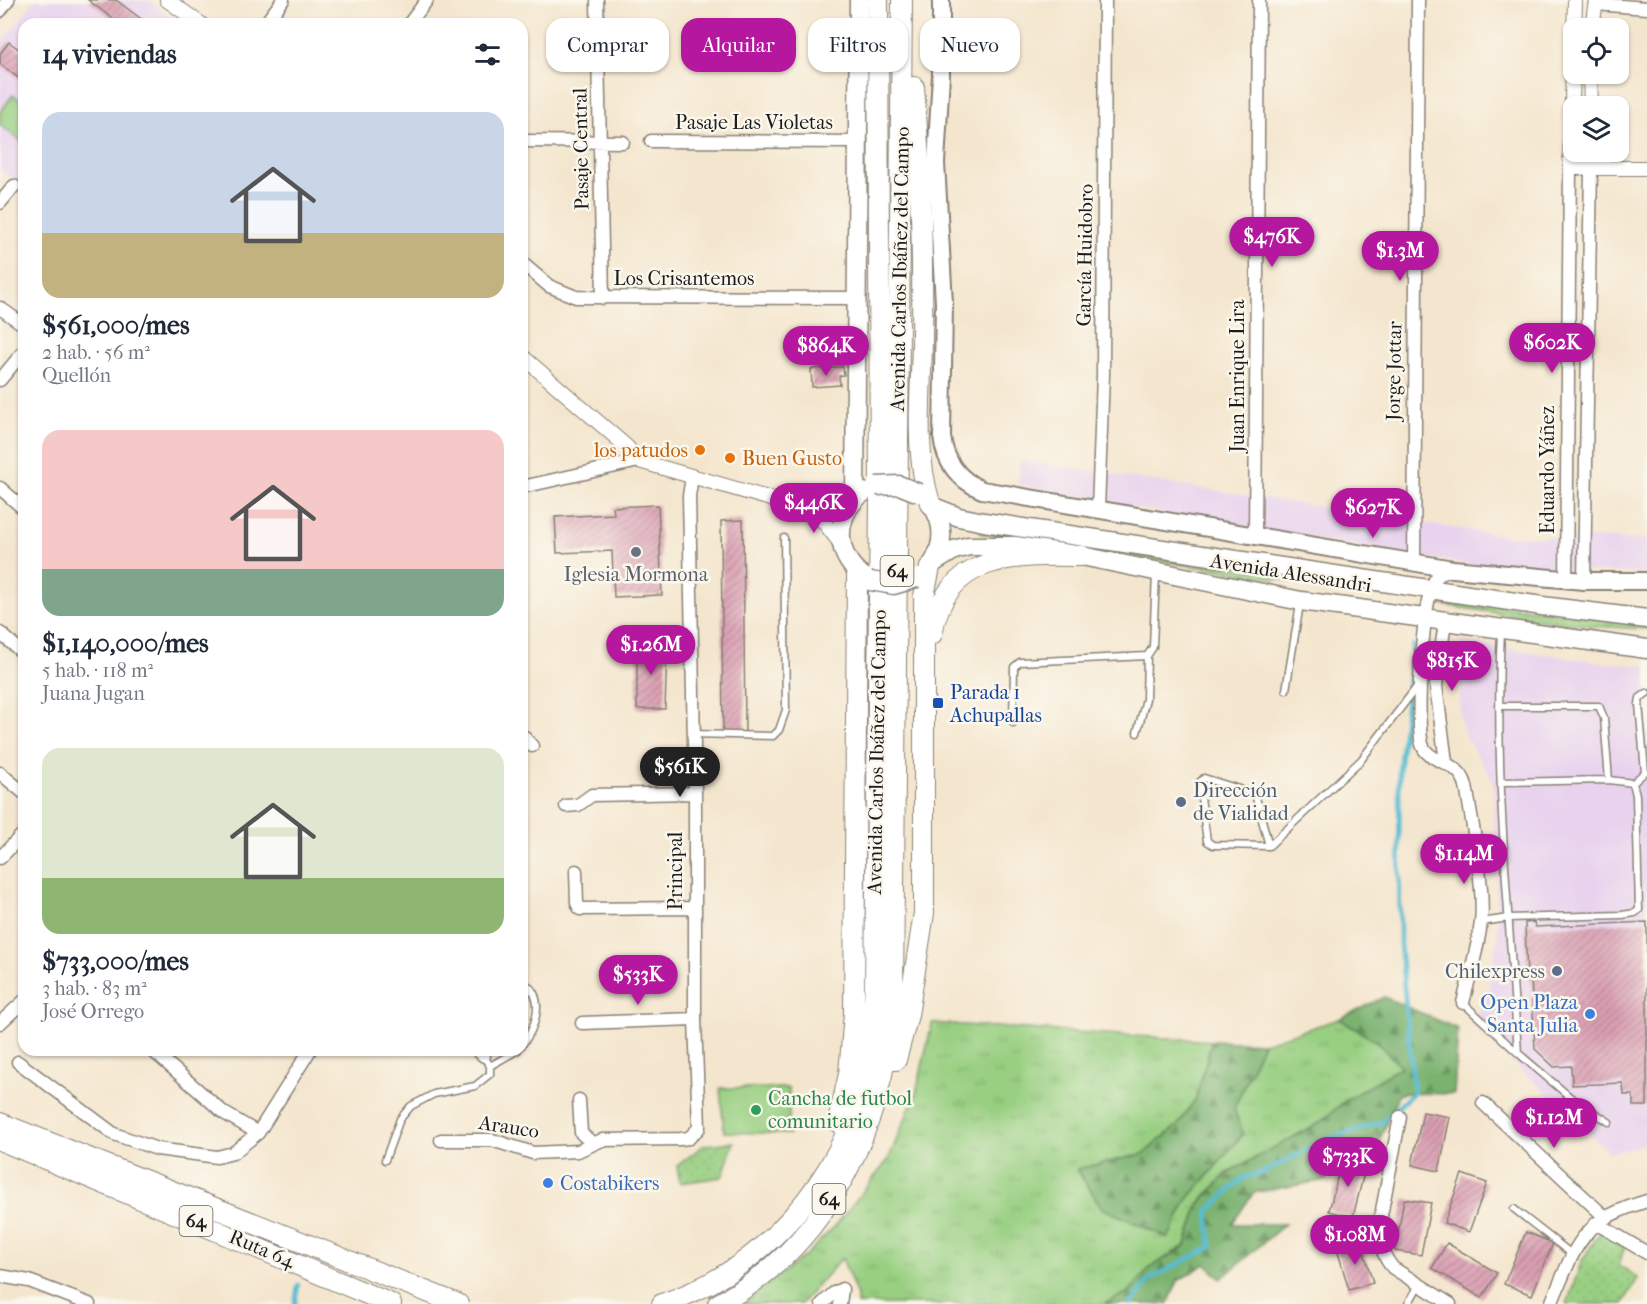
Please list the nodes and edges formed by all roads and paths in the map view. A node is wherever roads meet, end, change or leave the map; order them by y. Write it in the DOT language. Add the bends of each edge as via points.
graph roads {
  1 [pos="8,0"];
  2 [pos="167,0"];
  3 [pos="283,0"];
  4 [pos="427,0"];
  5 [pos="597,0"];
  6 [pos="859,0"];
  7 [pos="878,0"];
  8 [pos="902,0"];
  9 [pos="941,0"];
  10 [pos="1105,0"];
  11 [pos="1258,0"];
  12 [pos="1418,0"];
  13 [pos="1575,0"];
  14 [pos="1592,1"];
  15 [pos="1647,8"];
  16 [pos="0,11"];
  17 [pos="192,18"];
  18 [pos="270,18"];
  19 [pos="414,18"];
  20 [pos="903,18"];
  21 [pos="1592,18"];
  22 [pos="908,46"];
  23 [pos="903,72"];
  24 [pos="528,141"];
  25 [pos="651,141"];
  26 [pos="600,142"];
  27 [pos="623,142"];
  28 [pos="858,142"];
  29 [pos="1591,162"];
  30 [pos="1570,168"];
  31 [pos="1591,168"];
  32 [pos="1647,168"];
  33 [pos="15,186"];
  34 [pos="0,203"];
  35 [pos="528,268"];
  36 [pos="603,297"];
  37 [pos="857,298"];
  38 [pos="0,308"];
  39 [pos="18,321"];
  40 [pos="18,361"];
  41 [pos="528,361"];
  42 [pos="0,380"];
  43 [pos="639,461"];
  44 [pos="692,477"];
  45 [pos="528,485"];
  46 [pos="0,488"];
  47 [pos="854,501"];
  48 [pos="928,501"];
  49 [pos="18,504"];
  50 [pos="802,508"];
  51 [pos="1098,510"];
  52 [pos="1255,537"];
  53 [pos="784,538"];
  54 [pos="841,546"];
  55 [pos="1082,556"];
  56 [pos="1414,563"];
  57 [pos="1453,569"];
  58 [pos="927,570"];
  59 [pos="1156,573"];
  60 [pos="864,577"];
  61 [pos="1566,580"];
  62 [pos="1584,581"];
  63 [pos="1647,581"];
  64 [pos="1432,588"];
  65 [pos="1301,601"];
  66 [pos="1426,618"];
  67 [pos="1647,619"];
  68 [pos="1445,621"];
  69 [pos="1501,629"];
  70 [pos="0,633"];
  71 [pos="18,649"];
  72 [pos="1647,649"];
  73 [pos="1148,656"];
  74 [pos="1438,670"];
  75 [pos="925,678"];
  76 [pos="1419,684"];
  77 [pos="1286,690"];
  78 [pos="1647,693"];
  79 [pos="1499,706"];
  80 [pos="1013,723"];
  81 [pos="1137,733"];
  82 [pos="692,734"];
  83 [pos="528,742"];
  84 [pos="532,746"];
  85 [pos="1446,762"];
  86 [pos="0,773"];
  87 [pos="1609,780"];
  88 [pos="1502,782"];
  89 [pos="1633,783"];
  90 [pos="18,789"];
  91 [pos="695,793"];
  92 [pos="566,806"];
  93 [pos="18,839"];
  94 [pos="1269,846"];
  95 [pos="0,858"];
  96 [pos="576,871"];
  97 [pos="695,908"];
  98 [pos="1509,918"];
  99 [pos="1481,922"];
  100 [pos="528,987"];
  101 [pos="1463,1003"];
  102 [pos="18,1006"];
  103 [pos="695,1019"];
  104 [pos="0,1023"];
  105 [pos="582,1023"];
  106 [pos="528,1036"];
  107 [pos="1518,1053"];
  108 [pos="159,1056"];
  109 [pos="306,1056"];
  110 [pos="484,1057"];
  111 [pos="18,1062"];
  112 [pos="579,1100"];
  113 [pos="1483,1103"];
  114 [pos="873,1112"];
  115 [pos="1400,1117"];
  116 [pos="700,1120"];
  117 [pos="1609,1122"];
  118 [pos="0,1123"];
  119 [pos="258,1133"];
  120 [pos="0,1140"];
  121 [pos="441,1140"];
  122 [pos="592,1143"];
  123 [pos="385,1160"];
  124 [pos="823,1176"];
  125 [pos="1647,1201"];
  126 [pos="1514,1209"];
  127 [pos="1600,1220"];
  128 [pos="1647,1253"];
  129 [pos="1573,1255"];
  130 [pos="0,1276"];
  131 [pos="1419,1285"];
  132 [pos="89,1304"];
  133 [pos="391,1304"];
  134 [pos="458,1304"];
  135 [pos="662,1304"];
  136 [pos="718,1304"];
  137 [pos="822,1304"];
  138 [pos="840,1304"];
  139 [pos="1408,1304"];
  140 [pos="1450,1304"];
  141 [pos="1552,1304"];
  1 -- 16 [label="street"];
  2 -- 17 [label="street"];
  3 -- 18 [label="street"];
  4 -- 19 [label="street"];
  5 -- 26 [label="street, Pasaje Central"];
  6 -- 28 [label="main road, Avenida Carlos Ibáñez del Campo"];
  7 -- 124 [label="highway, Avenida Carlos Ibáñez del Campo / 64" via="880,498 875,987 865,1078 847,1131"];
  8 -- 20 [label="highway, Avenida Carlos Ibáñez del Campo / 64"];
  9 -- 51 [label="main road, Avenida Carlos Ibáñez del Campo" via="936,163 944,303 942,437 947,458 958,475 982,490"];
  10 -- 51 [label="street, García Huidobro" via="1103,375"];
  11 -- 52 [label="street, Juan Enrique Lira"];
  12 -- 56 [label="street, Jorge Jottar"];
  13 -- 30 [label="street, Eduardo Yáñez"];
  14 -- 15 [label="street"];
  14 -- 21 [label="street"];
  22 -- 48 [label="highway" via="915,104 921,284 921,447"];
  23 -- 114 [label="highway, Avenida Carlos Ibáñez del Campo / 64" via="893,995 889,1042"];
  24 -- 26 [label="street"];
  25 -- 28 [label="street, Pasaje Las Violetas"];
  26 -- 27 [label="street"];
  26 -- 36 [label="street, Pasaje Central"];
  28 -- 37 [label="main road, Avenida Carlos Ibáñez del Campo"];
  29 -- 31 [label="street, Eduardo Yáñez"];
  30 -- 31 [label="street"];
  30 -- 61 [label="street, Eduardo Yáñez"];
  31 -- 32 [label="street"];
  31 -- 62 [label="street, Eduardo Yáñez"];
  33 -- 34 [label="street"];
  35 -- 36 [label="street, Los Crisantemos" via="558,291 576,297"];
  36 -- 37 [label="street, Los Crisantemos"];
  37 -- 47 [label="main road, Avenida Carlos Ibáñez del Campo"];
  38 -- 39 [label="street"];
  40 -- 42 [label="street"];
  41 -- 43 [label="street"];
  43 -- 44 [label="street"];
  43 -- 45 [label="street"];
  44 -- 50 [label="street"];
  44 -- 82 [label="street, Principal"];
  46 -- 49 [label="street"];
  47 -- 48 [label="main road, bridge" via="876,486 898,485"];
  47 -- 50 [label="street"];
  47 -- 54 [label="main road" via="843,520"];
  48 -- 58 [label="main road" via="940,521 942,535 939,550"];
  48 -- 64 [label="main road, Avenida Alessandri" via="959,517 984,522"];
  50 -- 54 [label="street" via="823,521"];
  51 -- 52 [label="main road, Avenida Alessandri"];
  52 -- 56 [label="main road, Avenida Alessandri"];
  53 -- 82 [label="lane" via="784,721 772,736"];
  54 -- 60 [label="main road" via="849,564"];
  55 -- 58 [label="main road, Avenida Alessandri" via="988,544 954,550"];
  55 -- 59 [label="main road, Avenida Alessandri"];
  55 -- 75 [label="highway" via="1014,556 990,561 965,577 936,612"];
  56 -- 57 [label="main road, Avenida Alessandri"];
  57 -- 61 [label="main road, Avenida Alessandri"];
  57 -- 64 [label="street" via="1437,576"];
  58 -- 60 [label="main road, bridge" via="894,585"];
  58 -- 75 [label="highway"];
  59 -- 65 [label="main road, Avenida Alessandri"];
  59 -- 73 [label="lane" via="1153,647"];
  60 -- 124 [label="highway" via="853,1033 843,1105"];
  61 -- 62 [label="main road, Avenida Alessandri"];
  62 -- 63 [label="main road, Avenida Alessandri"];
  64 -- 66 [label="street"];
  64 -- 67 [label="main road, Avenida Alessandri"];
  65 -- 66 [label="main road, Avenida Alessandri"];
  65 -- 77 [label="lane"];
  66 -- 68 [label="main road, Avenida Alessandri"];
  66 -- 76 [label="street"];
  68 -- 69 [label="main road, Avenida Alessandri"];
  68 -- 74 [label="street"];
  69 -- 72 [label="main road, Avenida Alessandri"];
  69 -- 79 [label="lane"];
  70 -- 71 [label="street"];
  73 -- 80 [label="lane" via="1020,662 1014,667"];
  73 -- 81 [label="lane" via="1146,699"];
  74 -- 76 [label="lane"];
  74 -- 85 [label="street" via="1436,686"];
  75 -- 114 [label="highway" via="924,913 903,1036"];
  76 -- 85 [label="street" via="1422,745 1428,754"];
  76 -- 94 [label="lane" via="1361,760"];
  78 -- 89 [label="lane" via="1639,704 1645,772"];
  79 -- 87 [label="lane" via="1599,706 1604,718"];
  79 -- 88 [label="lane"];
  82 -- 91 [label="street, Principal"];
  83 -- 84 [label="street"];
  85 -- 99 [label="street" via="1459,771 1465,783"];
  86 -- 90 [label="street"];
  87 -- 88 [label="lane"];
  87 -- 89 [label="lane"];
  88 -- 98 [label="lane"];
  89 -- 98 [label="lane" via="1639,910 1622,915"];
  91 -- 92 [label="street" via="592,795 578,805"];
  91 -- 97 [label="street, Principal"];
  93 -- 95 [label="street"];
  94 -- 94 [label="lane" via="1255,794 1204,778 1199,783 1207,841 1213,845"];
  96 -- 97 [label="street" via="580,909"];
  97 -- 103 [label="street, Principal"];
  98 -- 99 [label="lane"];
  98 -- 107 [label="lane"];
  99 -- 101 [label="street"];
  100 -- 106 [label="lane" via="536,998 536,1011 535,1025"];
  101 -- 107 [label="lane"];
  102 -- 104 [label="street"];
  103 -- 105 [label="street"];
  103 -- 116 [label="street, Principal"];
  107 -- 117 [label="lane" via="1570,1097"];
  108 -- 119 [label="street" via="224,1113"];
  109 -- 119 [label="street"];
  110 -- 123 [label="lane" via="490,1074 474,1086 434,1094 411,1106 400,1119"];
  111 -- 119 [label="street" via="114,1134 157,1149 218,1157 233,1153"];
  112 -- 122 [label="street" via="580,1132"];
  113 -- 127 [label="street"];
  114 -- 136 [label="highway, Avenida Carlos Ibáñez del Campo / 64" via="847,1172 806,1231 764,1273"];
  115 -- 131 [label="street" via="1378,1231 1387,1262"];
  116 -- 122 [label="street, Arauco" via="699,1128 688,1138"];
  118 -- 134 [label="highway, Ruta 64 / 64"];
  120 -- 133 [label="highway, Ruta 64 / 64"];
  121 -- 122 [label="street, Arauco" via="492,1140 533,1153 578,1151"];
  124 -- 135 [label="highway, Avenida Carlos Ibáñez del Campo / 64" via="794,1216 745,1261 707,1285"];
  125 -- 127 [label="street"];
  126 -- 129 [label="lane"];
  127 -- 128 [label="street"];
  127 -- 129 [label="street"];
  129 -- 141 [label="street"];
  130 -- 132 [label="street" via="29,1281"];
  131 -- 139 [label="lane"];
  131 -- 140 [label="street"];
  137 -- 138 [label="street" via="842,1289"];
}
